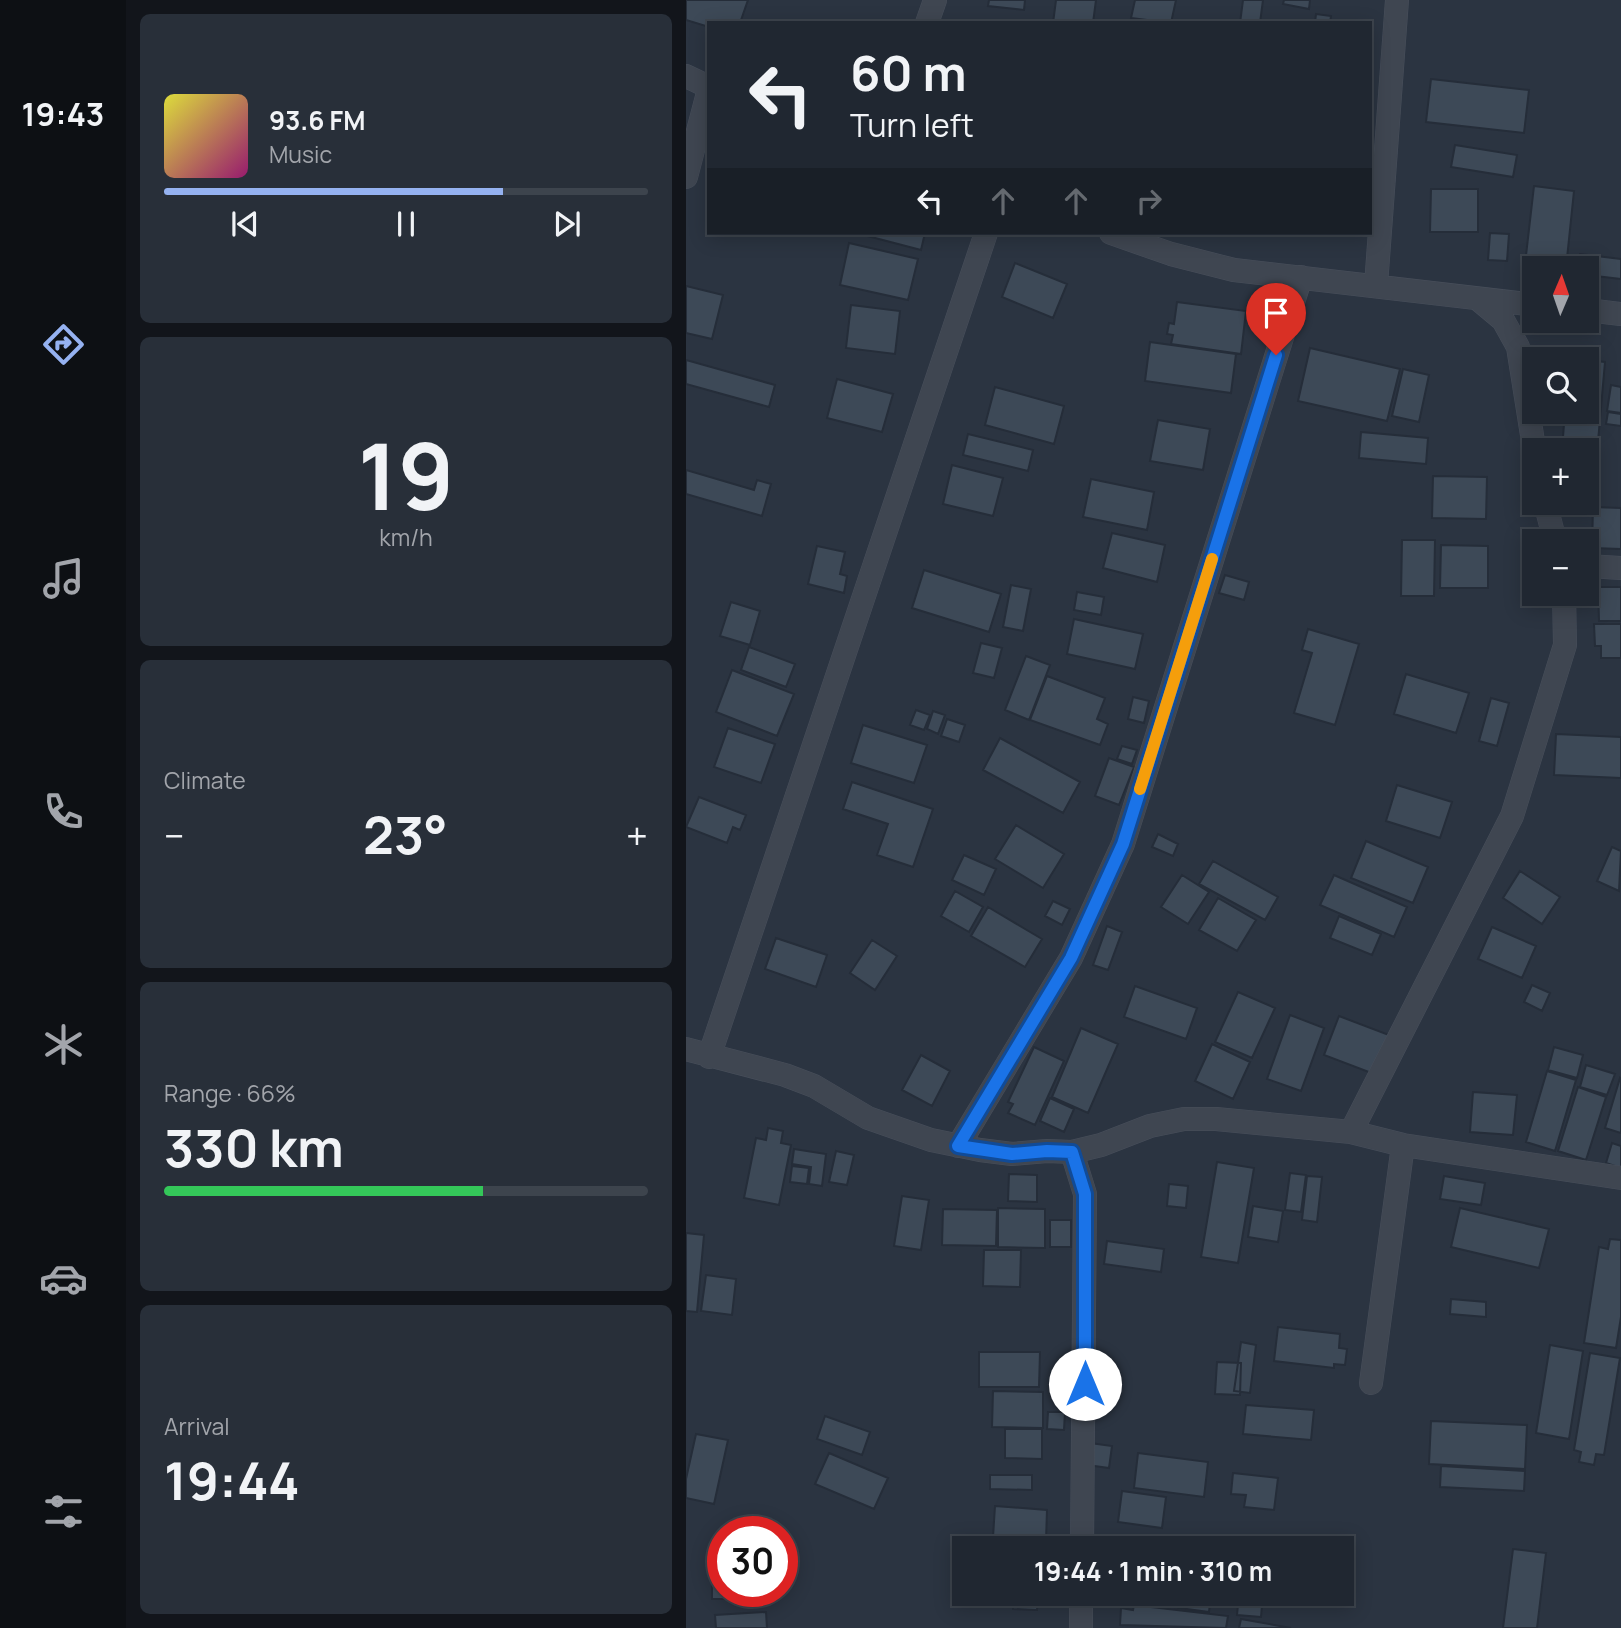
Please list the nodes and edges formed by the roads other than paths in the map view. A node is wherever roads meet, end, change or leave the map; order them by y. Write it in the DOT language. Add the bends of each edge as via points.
graph roads {
  1 [pos="935,0"];
  2 [pos="1396,0"];
  3 [pos="928,21"];
  4 [pos="686,76"];
  5 [pos="707,87"];
  6 [pos="707,96"];
  7 [pos="686,177"];
  8 [pos="985,235"];
  9 [pos="1117,235"];
  10 [pos="1301,278"];
  11 [pos="1376,285"];
  12 [pos="1479,300"];
  13 [pos="1522,304"];
  14 [pos="1600,312"];
  15 [pos="1621,314"];
  16 [pos="1532,438"];
  17 [pos="1599,567"];
  18 [pos="1621,568"];
  19 [pos="1564,606"];
  20 [pos="686,1049"];
  21 [pos="709,1056"];
  22 [pos="1351,1132"];
  23 [pos="1403,1144"];
  24 [pos="958,1146"];
  25 [pos="1072,1152"];
  26 [pos="1621,1178"];
  27 [pos="1371,1383"];
  28 [pos="1082,1536"];
  29 [pos="1081,1606"];
  30 [pos="1081,1628"];
  1 -- 3 [label="street"];
  2 -- 11 [label="street"];
  4 -- 5 [label="street"];
  6 -- 7 [label="street"];
  8 -- 21 [label="street"];
  9 -- 10 [label="street" via="1234,270"];
  10 -- 11 [label="street"];
  10 -- 24 [label="street" via="1123,844 1071,958"];
  11 -- 12 [label="street"];
  12 -- 13 [label="street"];
  12 -- 16 [label="street" via="1503,320 1518,348"];
  14 -- 15 [label="street"];
  17 -- 18 [label="street"];
  19 -- 22 [label="street" via="1565,645 1512,816"];
  20 -- 21 [label="street"];
  21 -- 24 [label="street" via="785,1075 814,1086 868,1118"];
  22 -- 23 [label="street"];
  22 -- 25 [label="street" via="1184,1119"];
  23 -- 26 [label="street"];
  23 -- 27 [label="street"];
  24 -- 25 [label="street" via="1012,1154"];
  25 -- 28 [label="street" via="1085,1194"];
  29 -- 30 [label="street"];
}
